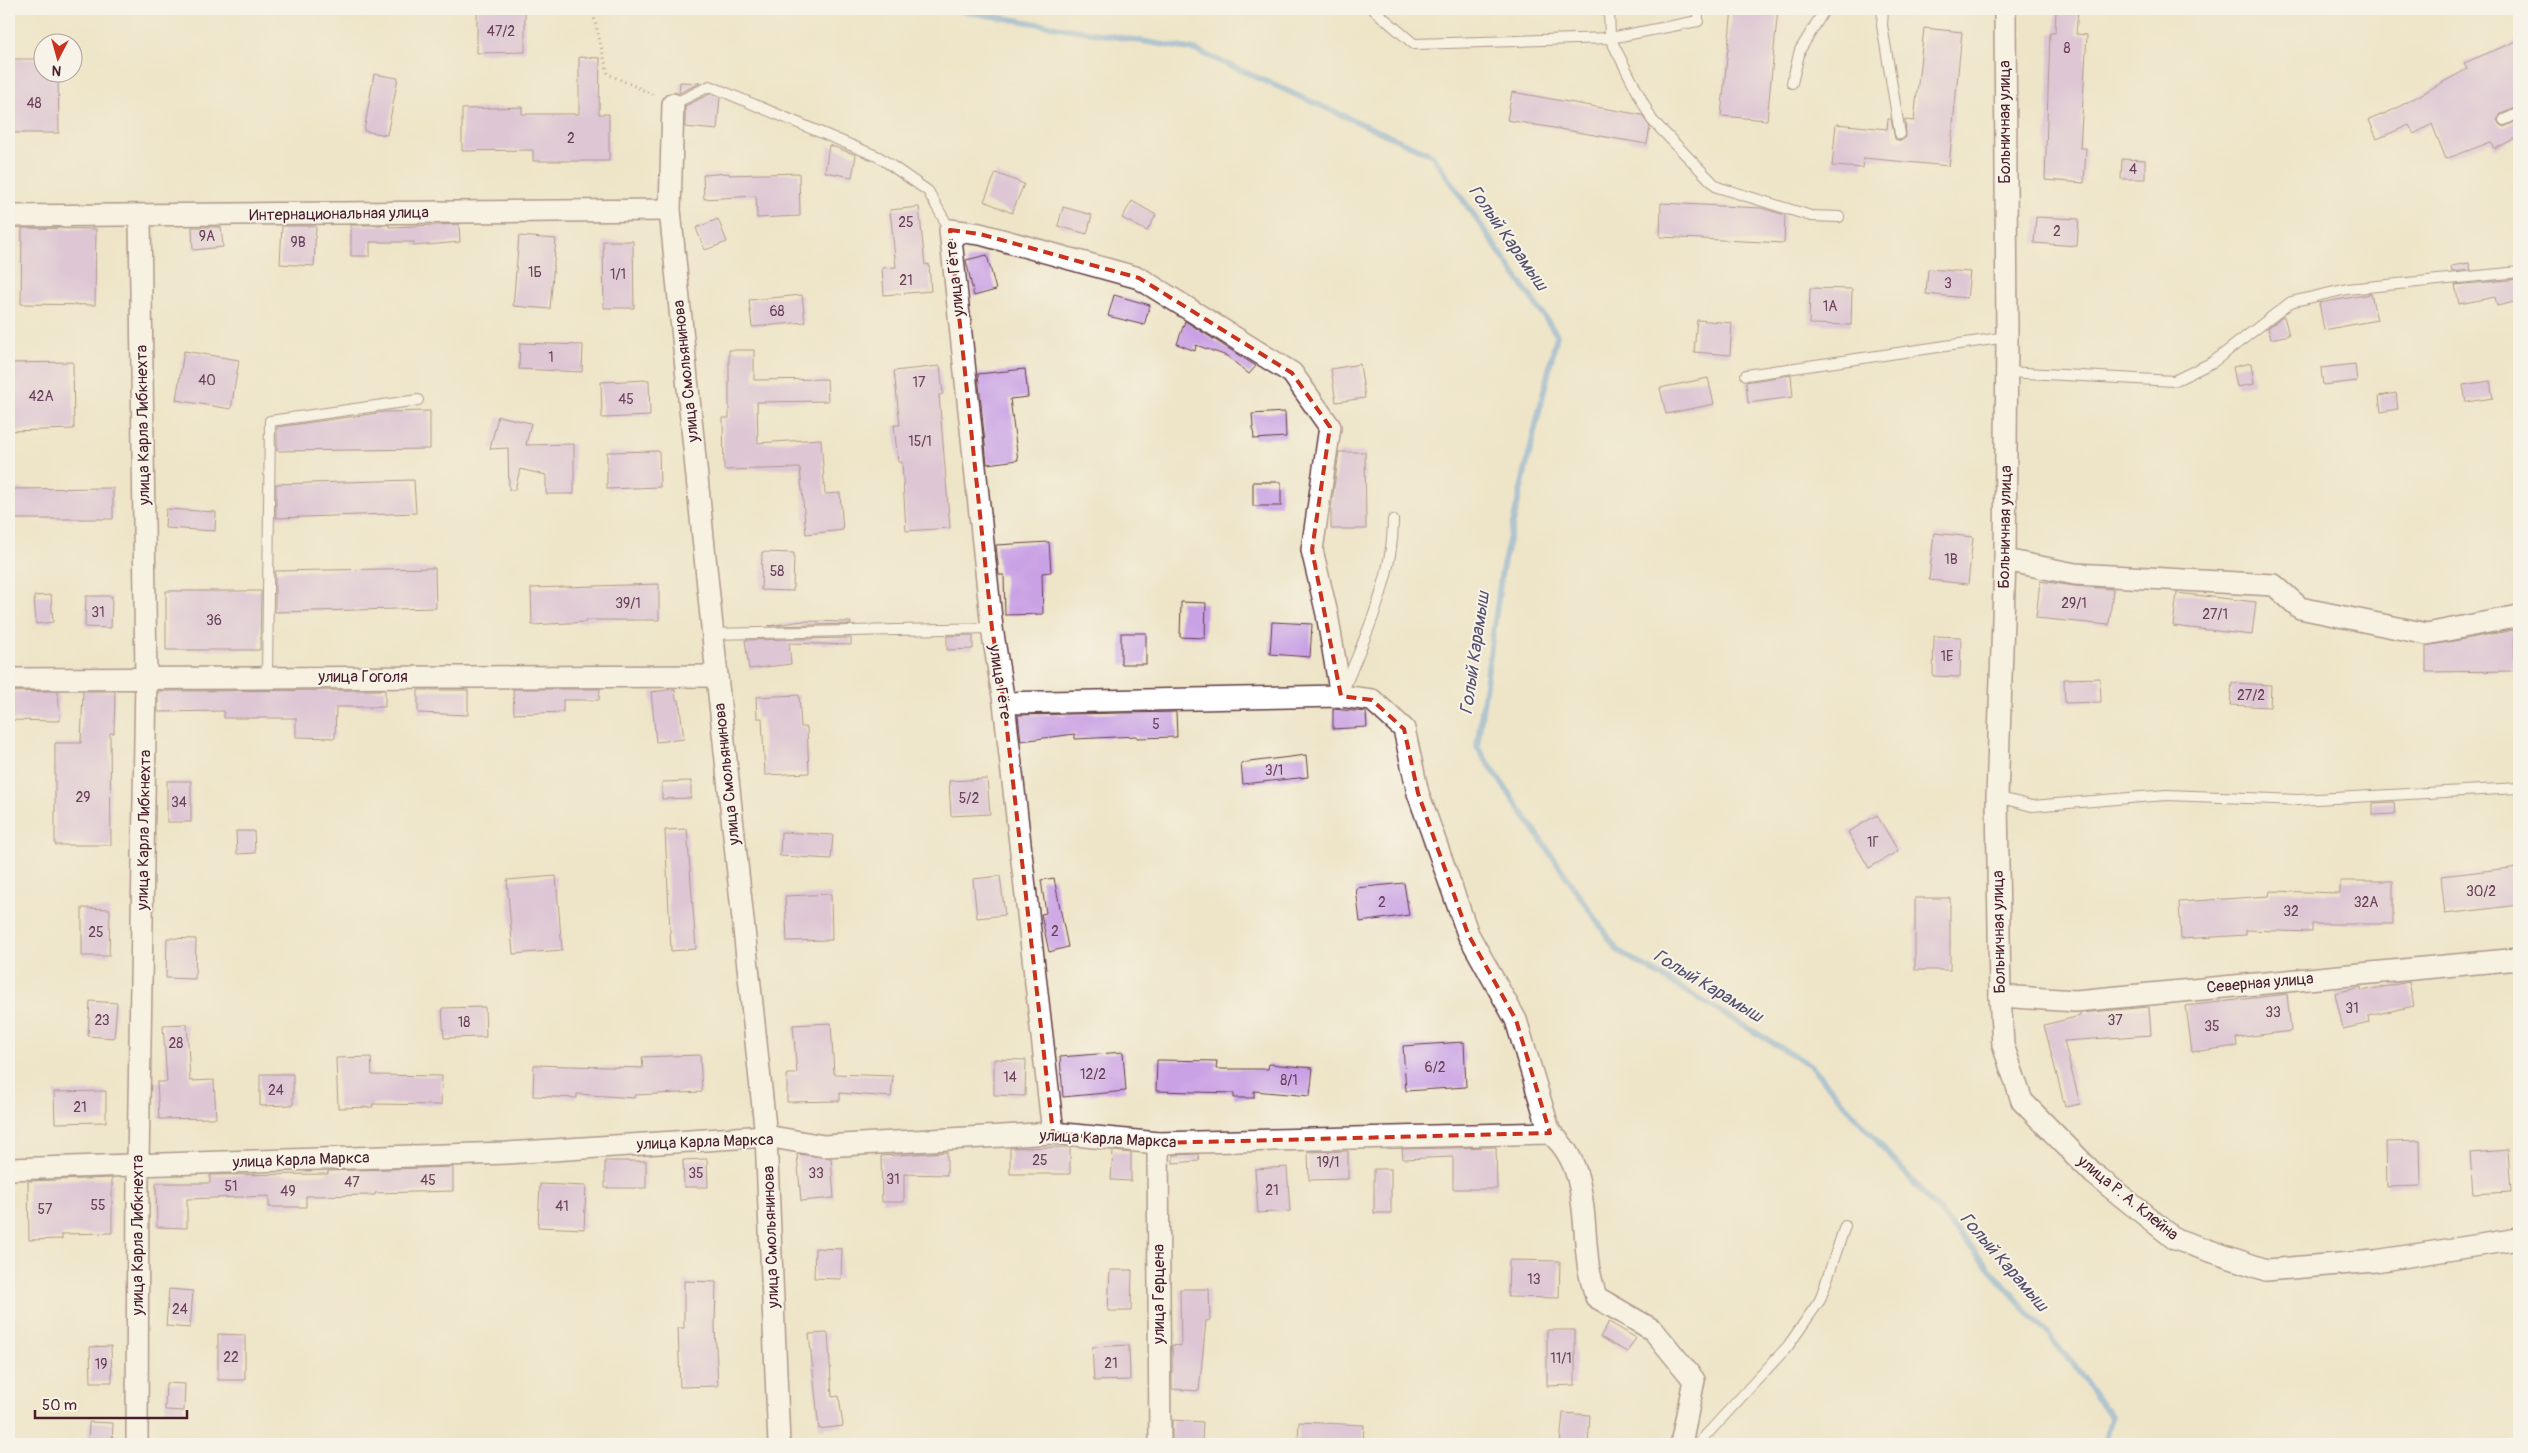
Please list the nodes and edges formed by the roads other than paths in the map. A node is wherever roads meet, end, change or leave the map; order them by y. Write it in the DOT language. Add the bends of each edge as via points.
graph roads {
  1 [pos="1373,9"];
  2 [pos="1609,9"];
  3 [pos="1698,9"];
  4 [pos="1825,9"];
  5 [pos="1883,9"];
  6 [pos="2004,9"];
  7 [pos="1610,38"];
  8 [pos="1792,83"];
  9 [pos="673,104"];
  10 [pos="2519,113"];
  11 [pos="2504,120"];
  12 [pos="1900,134"];
  13 [pos="670,210"];
  14 [pos="9,216"];
  15 [pos="140,216"];
  16 [pos="1839,217"];
  17 [pos="950,230"];
  18 [pos="2519,272"];
  19 [pos="2007,337"];
  20 [pos="2006,372"];
  21 [pos="1746,376"];
  22 [pos="418,400"];
  23 [pos="1393,520"];
  24 [pos="2005,560"];
  25 [pos="2519,616"];
  26 [pos="992,628"];
  27 [pos="712,634"];
  28 [pos="716,676"];
  29 [pos="266,677"];
  30 [pos="146,678"];
  31 [pos="9,679"];
  32 [pos="1340,696"];
  33 [pos="1004,703"];
  34 [pos="2519,788"];
  35 [pos="1997,797"];
  36 [pos="2519,959"];
  37 [pos="2000,996"];
  38 [pos="2003,1045"];
  39 [pos="1053,1133"];
  40 [pos="1550,1133"];
  41 [pos="766,1136"];
  42 [pos="1158,1143"];
  43 [pos="138,1165"];
  44 [pos="9,1169"];
  45 [pos="1845,1226"];
  46 [pos="2519,1238"];
  47 [pos="137,1444"];
  48 [pos="779,1444"];
  49 [pos="1160,1444"];
  50 [pos="1681,1444"];
  51 [pos="1698,1444"];
  1 -- 7 [label="lane" via="1414,44"];
  2 -- 7 [label="lane"];
  3 -- 7 [label="lane" via="1698,21"];
  4 -- 8 [label="lane" via="1800,50"];
  5 -- 12 [label="lane" via="1882,25"];
  6 -- 19 [label="street, Больничная улица"];
  7 -- 16 [label="lane" via="1652,120 1718,187 1811,216"];
  9 -- 13 [label="street, улица Смольянинова"];
  9 -- 17 [label="lane" via="710,86 879,157 928,191"];
  10 -- 11 [label="lane"];
  13 -- 15 [label="street, Интернациональная улица"];
  13 -- 27 [label="street, улица Смольянинова"];
  14 -- 15 [label="street, Интернациональная улица"];
  15 -- 30 [label="street, улица Карла Либкнехта"];
  17 -- 26 [label="street, улица Гёте"];
  17 -- 32 [label="street" via="980,234 1139,278 1292,373 1330,427 1312,550 1327,614"];
  18 -- 20 [label="lane" via="2347,289 2291,302 2213,362 2174,381"];
  19 -- 20 [label="street, Больничная улица"];
  19 -- 21 [label="lane"];
  20 -- 24 [label="street, Больничная улица"];
  22 -- 29 [label="lane" via="270,421"];
  23 -- 32 [label="lane" via="1393,547 1379,600"];
  24 -- 25 [label="street" via="2075,574 2274,585 2300,608 2427,634"];
  24 -- 35 [label="street, Больничная улица"];
  26 -- 27 [label="lane"];
  26 -- 33 [label="street, улица Гёте"];
  27 -- 28 [label="street, улица Смольянинова"];
  28 -- 29 [label="street, улица Гоголя"];
  28 -- 41 [label="street, улица Смольянинова"];
  29 -- 30 [label="street, улица Гоголя"];
  30 -- 31 [label="street, улица Гоголя"];
  30 -- 43 [label="street, улица Карла Либкнехта"];
  32 -- 33 [label="street"];
  32 -- 40 [label="street" via="1372,700 1404,729 1418,793 1468,934 1516,1020"];
  33 -- 39 [label="street, улица Гёте"];
  34 -- 35 [label="lane" via="2298,800 2166,795 2032,806"];
  35 -- 37 [label="street, Больничная улица"];
  36 -- 37 [label="street, Северная улица" via="2076,1001"];
  37 -- 38 [label="street, Больничная улица"];
  38 -- 46 [label="street, улица Р. А. Клейна" via="2022,1102 2094,1174 2175,1239 2266,1270 2375,1262"];
  39 -- 41 [label="street, улица Карла Маркса" via="824,1146"];
  39 -- 42 [label="street, улица Карла Маркса"];
  40 -- 42 [label="street, улица Карла Маркса"];
  40 -- 50 [label="street" via="1564,1144 1582,1191 1588,1265 1596,1297 1652,1330 1694,1380"];
  41 -- 43 [label="street, улица Карла Маркса" via="507,1153"];
  41 -- 48 [label="street, улица Смольянинова"];
  42 -- 49 [label="street, улица Герцена"];
  43 -- 44 [label="street, улица Карла Маркса"];
  43 -- 47 [label="street, улица Карла Либкнехта"];
  45 -- 51 [label="lane" via="1820,1300 1788,1346"];
}
